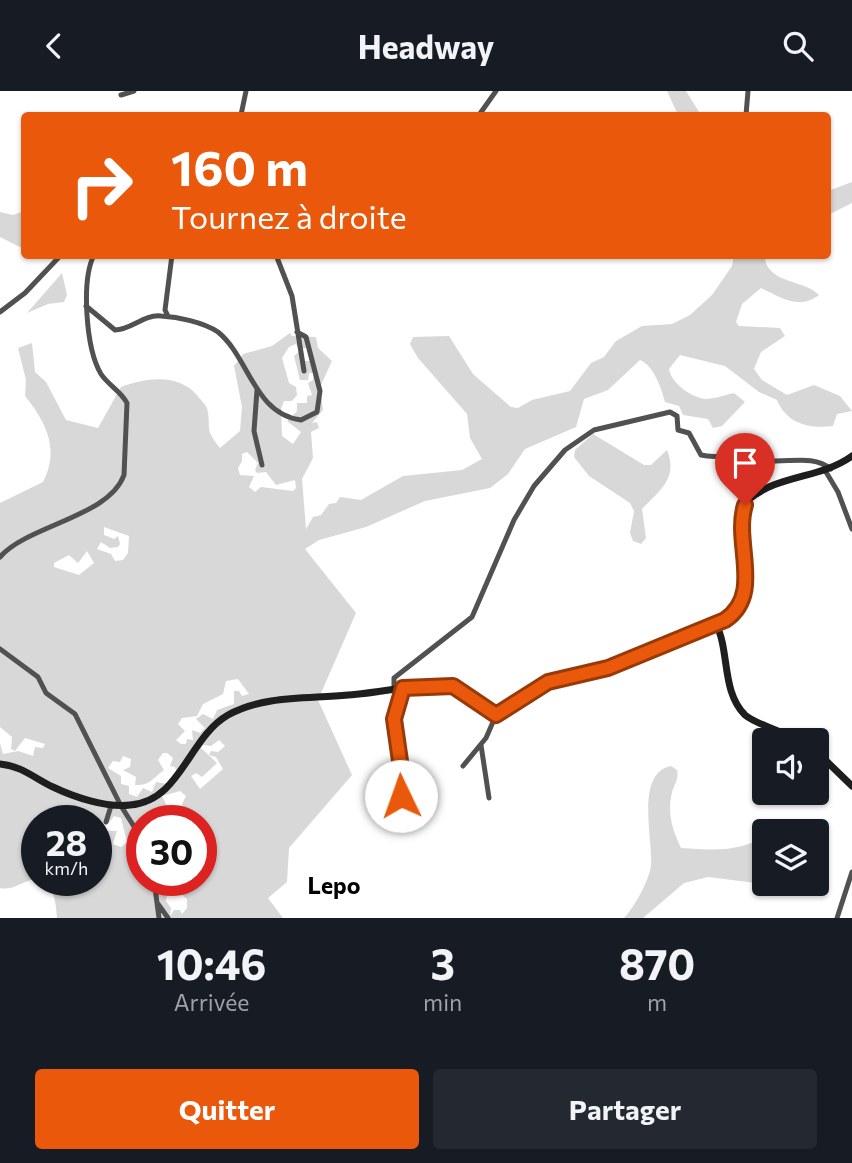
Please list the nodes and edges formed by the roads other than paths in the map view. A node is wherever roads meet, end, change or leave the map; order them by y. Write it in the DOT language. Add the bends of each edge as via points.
graph roads {
  1 [pos="134,91"];
  2 [pos="246,91"];
  3 [pos="496,91"];
  4 [pos="748,91"];
  5 [pos="121,95"];
  6 [pos="242,112"];
  7 [pos="481,112"];
  8 [pos="746,112"];
  9 [pos="57,259"];
  10 [pos="93,259"];
  11 [pos="171,259"];
  12 [pos="278,259"];
  13 [pos="86,306"];
  14 [pos="0,312"];
  15 [pos="171,318"];
  16 [pos="297,332"];
  17 [pos="304,372"];
  18 [pos="257,390"];
  19 [pos="852,456"];
  20 [pos="262,465"];
  21 [pos="828,470"];
  22 [pos="852,529"];
  23 [pos="0,558"];
  24 [pos="716,624"];
  25 [pos="0,649"];
  26 [pos="403,688"];
  27 [pos="394,689"];
  28 [pos="496,715"];
  29 [pos="774,728"];
  30 [pos="481,745"];
  31 [pos="0,764"];
  32 [pos="829,764"];
  33 [pos="463,766"];
  34 [pos="852,786"];
  35 [pos="489,798"];
  36 [pos="108,805"];
  37 [pos="112,806"];
  38 [pos="121,806"];
  39 [pos="397,813"];
  40 [pos="126,814"];
  41 [pos="852,872"];
  42 [pos="157,896"];
  43 [pos="158,904"];
  44 [pos="159,918"];
  45 [pos="168,918"];
  46 [pos="837,918"];
  1 -- 5 [label="street"];
  2 -- 6 [label="street"];
  3 -- 7 [label="street"];
  4 -- 8 [label="street"];
  9 -- 14 [label="street" via="26,293"];
  10 -- 13 [label="street" via="85,283"];
  11 -- 15 [label="street" via="165,310"];
  12 -- 16 [label="street" via="292,296"];
  13 -- 15 [label="street" via="115,330 153,316"];
  13 -- 23 [label="street" via="99,370 127,403 122,480 100,501 22,539"];
  15 -- 18 [label="street" via="216,331"];
  16 -- 17 [label="street"];
  16 -- 18 [label="street" via="306,337 316,370 317,412 301,420 283,416"];
  18 -- 20 [label="street" via="254,432"];
  19 -- 21 [label="street"];
  21 -- 22 [label="street"];
  21 -- 24 [label="street" via="793,477 748,500 741,526 745,594 736,613"];
  21 -- 27 [label="street" via="823,464 799,459 701,456 689,433 678,430 677,416 670,412 584,434 534,486 504,541 472,617 394,678"];
  24 -- 28 [label="street" via="608,668 548,682"];
  24 -- 29 [label="street" via="723,638 727,678 746,715"];
  25 -- 38 [label="street" via="38,677 46,692 75,714"];
  26 -- 27 [label="street"];
  26 -- 28 [label="street" via="453,686"];
  26 -- 39 [label="street" via="394,719 403,782"];
  27 -- 38 [label="street" via="282,699 237,711 213,727 166,789 149,801"];
  28 -- 30 [label="street"];
  30 -- 33 [label="street"];
  30 -- 35 [label="street"];
  31 -- 36 [label="street"];
  32 -- 34 [label="street"];
  37 -- 38 [label="street"];
  38 -- 40 [label="street"];
  41 -- 46 [label="street"];
  42 -- 43 [label="street"];
  43 -- 44 [label="street"];
  43 -- 45 [label="street"];
}
